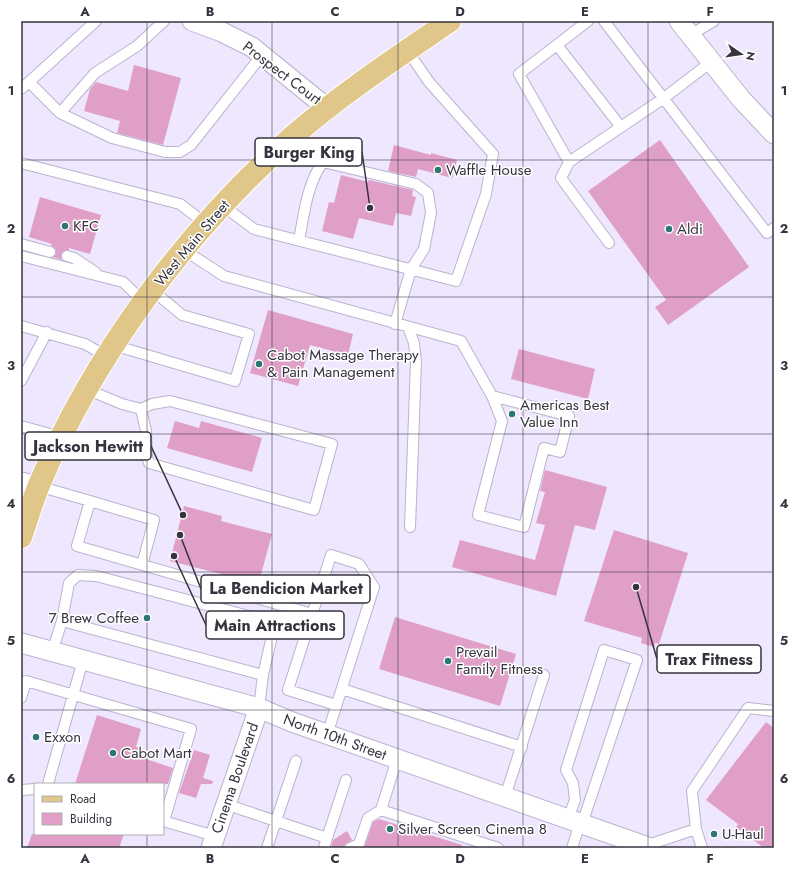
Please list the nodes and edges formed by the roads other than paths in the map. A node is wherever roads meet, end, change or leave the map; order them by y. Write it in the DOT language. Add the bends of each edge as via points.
graph roads {
  1 [pos="96,21"];
  2 [pos="164,21"];
  3 [pos="192,21"];
  4 [pos="450,21"];
  5 [pos="588,21"];
  6 [pos="604,21"];
  7 [pos="714,21"];
  8 [pos="225,26"];
  9 [pos="684,28"];
  10 [pos="557,45"];
  11 [pos="407,50"];
  12 [pos="262,55"];
  13 [pos="711,62"];
  14 [pos="29,82"];
  15 [pos="21,89"];
  16 [pos="664,98"];
  17 [pos="327,108"];
  18 [pos="60,113"];
  19 [pos="621,127"];
  20 [pos="299,131"];
  21 [pos="774,134"];
  22 [pos="322,162"];
  23 [pos="569,162"];
  24 [pos="21,163"];
  25 [pos="222,205"];
  26 [pos="206,224"];
  27 [pos="774,228"];
  28 [pos="299,240"];
  29 [pos="609,243"];
  30 [pos="21,244"];
  31 [pos="184,250"];
  32 [pos="50,252"];
  33 [pos="21,256"];
  34 [pos="67,256"];
  35 [pos="411,269"];
  36 [pos="102,277"];
  37 [pos="148,296"];
  38 [pos="395,324"];
  39 [pos="21,326"];
  40 [pos="408,327"];
  41 [pos="47,332"];
  42 [pos="110,351"];
  43 [pos="21,381"];
  44 [pos="86,389"];
  45 [pos="492,396"];
  46 [pos="140,410"];
  47 [pos="21,426"];
  48 [pos="61,436"];
  49 [pos="30,484"];
  50 [pos="90,501"];
  51 [pos="410,527"];
  52 [pos="21,537"];
  53 [pos="142,565"];
  54 [pos="312,614"];
  55 [pos="62,621"];
  56 [pos="21,643"];
  57 [pos="52,652"];
  58 [pos="83,660"];
  59 [pos="263,675"];
  60 [pos="544,675"];
  61 [pos="342,689"];
  62 [pos="74,695"];
  63 [pos="21,698"];
  64 [pos="336,705"];
  65 [pos="259,708"];
  66 [pos="774,711"];
  67 [pos="327,735"];
  68 [pos="522,747"];
  69 [pos="397,759"];
  70 [pos="296,761"];
  71 [pos="346,780"];
  72 [pos="48,783"];
  73 [pos="34,789"];
  74 [pos="21,790"];
  75 [pos="505,797"];
  76 [pos="225,804"];
  77 [pos="381,810"];
  78 [pos="164,821"];
  79 [pos="276,821"];
  80 [pos="577,822"];
  81 [pos="696,829"];
  82 [pos="327,838"];
  83 [pos="213,842"];
  84 [pos="623,844"];
  85 [pos="645,846"];
  86 [pos="493,847"];
  87 [pos="267,848"];
  88 [pos="324,848"];
  89 [pos="350,848"];
  90 [pos="572,848"];
  91 [pos="702,848"];
  1 -- 14 [label="lane"];
  2 -- 18 [label="lane" via="137,46 95,73"];
  3 -- 8 [label="street, Prospect Court"];
  4 -- 11 [label="main road, West Main Street"];
  5 -- 10 [label="lane"];
  6 -- 16 [label="lane"];
  7 -- 9 [label="lane"];
  8 -- 12 [label="street, Prospect Court"];
  9 -- 13 [label="street"];
  10 -- 19 [label="lane"];
  10 -- 23 [label="lane" via="519,74"];
  11 -- 17 [label="main road, West Main Street"];
  11 -- 35 [label="lane" via="429,82 493,154 486,194 456,281"];
  12 -- 17 [label="street, Prospect Court"];
  12 -- 18 [label="lane" via="191,145 180,152 165,152 112,138"];
  13 -- 16 [label="lane"];
  13 -- 21 [label="street" via="740,99"];
  14 -- 15 [label="lane"];
  14 -- 18 [label="lane"];
  16 -- 19 [label="lane"];
  16 -- 27 [label="lane" via="767,233"];
  17 -- 20 [label="main road, West Main Street"];
  19 -- 23 [label="lane"];
  20 -- 22 [label="lane"];
  20 -- 25 [label="main road, West Main Street"];
  22 -- 28 [label="lane" via="309,194"];
  22 -- 35 [label="lane" via="416,184 428,193 431,213 424,249"];
  23 -- 29 [label="lane" via="561,178"];
  24 -- 26 [label="lane" via="180,204"];
  25 -- 26 [label="main road, West Main Street"];
  25 -- 28 [label="lane" via="254,229"];
  26 -- 31 [label="main road, West Main Street"];
  28 -- 35 [label="lane"];
  30 -- 32 [label="lane"];
  31 -- 37 [label="main road, West Main Street"];
  31 -- 38 [label="lane" via="224,276"];
  33 -- 36 [label="lane"];
  34 -- 36 [label="lane"];
  35 -- 38 [label="lane"];
  36 -- 37 [label="lane" via="123,282"];
  37 -- 42 [label="main road, West Main Street"];
  37 -- 42 [label="lane" via="182,315 249,334 235,381"];
  38 -- 40 [label="lane"];
  39 -- 41 [label="lane"];
  40 -- 45 [label="lane" via="461,341"];
  40 -- 51 [label="lane" via="414,343 416,362"];
  41 -- 42 [label="lane"];
  41 -- 43 [label="lane"];
  42 -- 44 [label="main road, West Main Street"];
  44 -- 46 [label="lane"];
  44 -- 48 [label="main road, West Main Street"];
  45 -- 45 [label="lane" via="570,416 560,452 544,448 524,527 478,515 502,421"];
  46 -- 46 [label="lane" via="146,431 149,463 314,510 332,444 170,401 152,404"];
  47 -- 48 [label="lane"];
  48 -- 49 [label="main road, West Main Street"];
  49 -- 50 [label="lane"];
  49 -- 52 [label="main road, West Main Street"];
  50 -- 53 [label="lane" via="154,520"];
  50 -- 53 [label="lane" via="77,546"];
  53 -- 54 [label="lane"];
  54 -- 61 [label="lane" via="331,555 359,564 374,587"];
  54 -- 64 [label="lane" via="288,690"];
  55 -- 57 [label="lane"];
  55 -- 59 [label="lane"];
  55 -- 59 [label="lane" via="69,583 78,576 96,576 267,621 274,623"];
  56 -- 57 [label="street, North 10th Street"];
  57 -- 58 [label="street, North 10th Street"];
  58 -- 62 [label="lane"];
  58 -- 65 [label="street, North 10th Street"];
  59 -- 65 [label="lane"];
  60 -- 68 [label="lane"];
  61 -- 64 [label="lane"];
  61 -- 68 [label="lane"];
  62 -- 63 [label="lane" via="26,681"];
  62 -- 72 [label="lane"];
  62 -- 78 [label="lane" via="191,729"];
  64 -- 67 [label="lane"];
  65 -- 67 [label="street, North 10th Street"];
  65 -- 76 [label="street, Cinema Boulevard"];
  66 -- 81 [label="lane" via="748,708 692,791"];
  67 -- 69 [label="street, North 10th Street"];
  68 -- 75 [label="lane"];
  69 -- 75 [label="street, North 10th Street"];
  69 -- 77 [label="lane"];
  70 -- 79 [label="lane"];
  71 -- 82 [label="lane"];
  73 -- 74 [label="lane"];
  75 -- 80 [label="street, North 10th Street"];
  76 -- 79 [label="lane"];
  76 -- 83 [label="street, Cinema Boulevard"];
  77 -- 86 [label="lane"];
  77 -- 89 [label="lane" via="368,818 358,844"];
  78 -- 83 [label="lane"];
  79 -- 82 [label="lane"];
  79 -- 87 [label="lane"];
  80 -- 80 [label="lane" via="637,660 604,650 566,770 573,783"];
  80 -- 84 [label="street, North 10th Street"];
  80 -- 90 [label="lane"];
  81 -- 85 [label="lane"];
  81 -- 91 [label="lane"];
  82 -- 88 [label="lane"];
  84 -- 85 [label="street, North 10th Street"];
}
